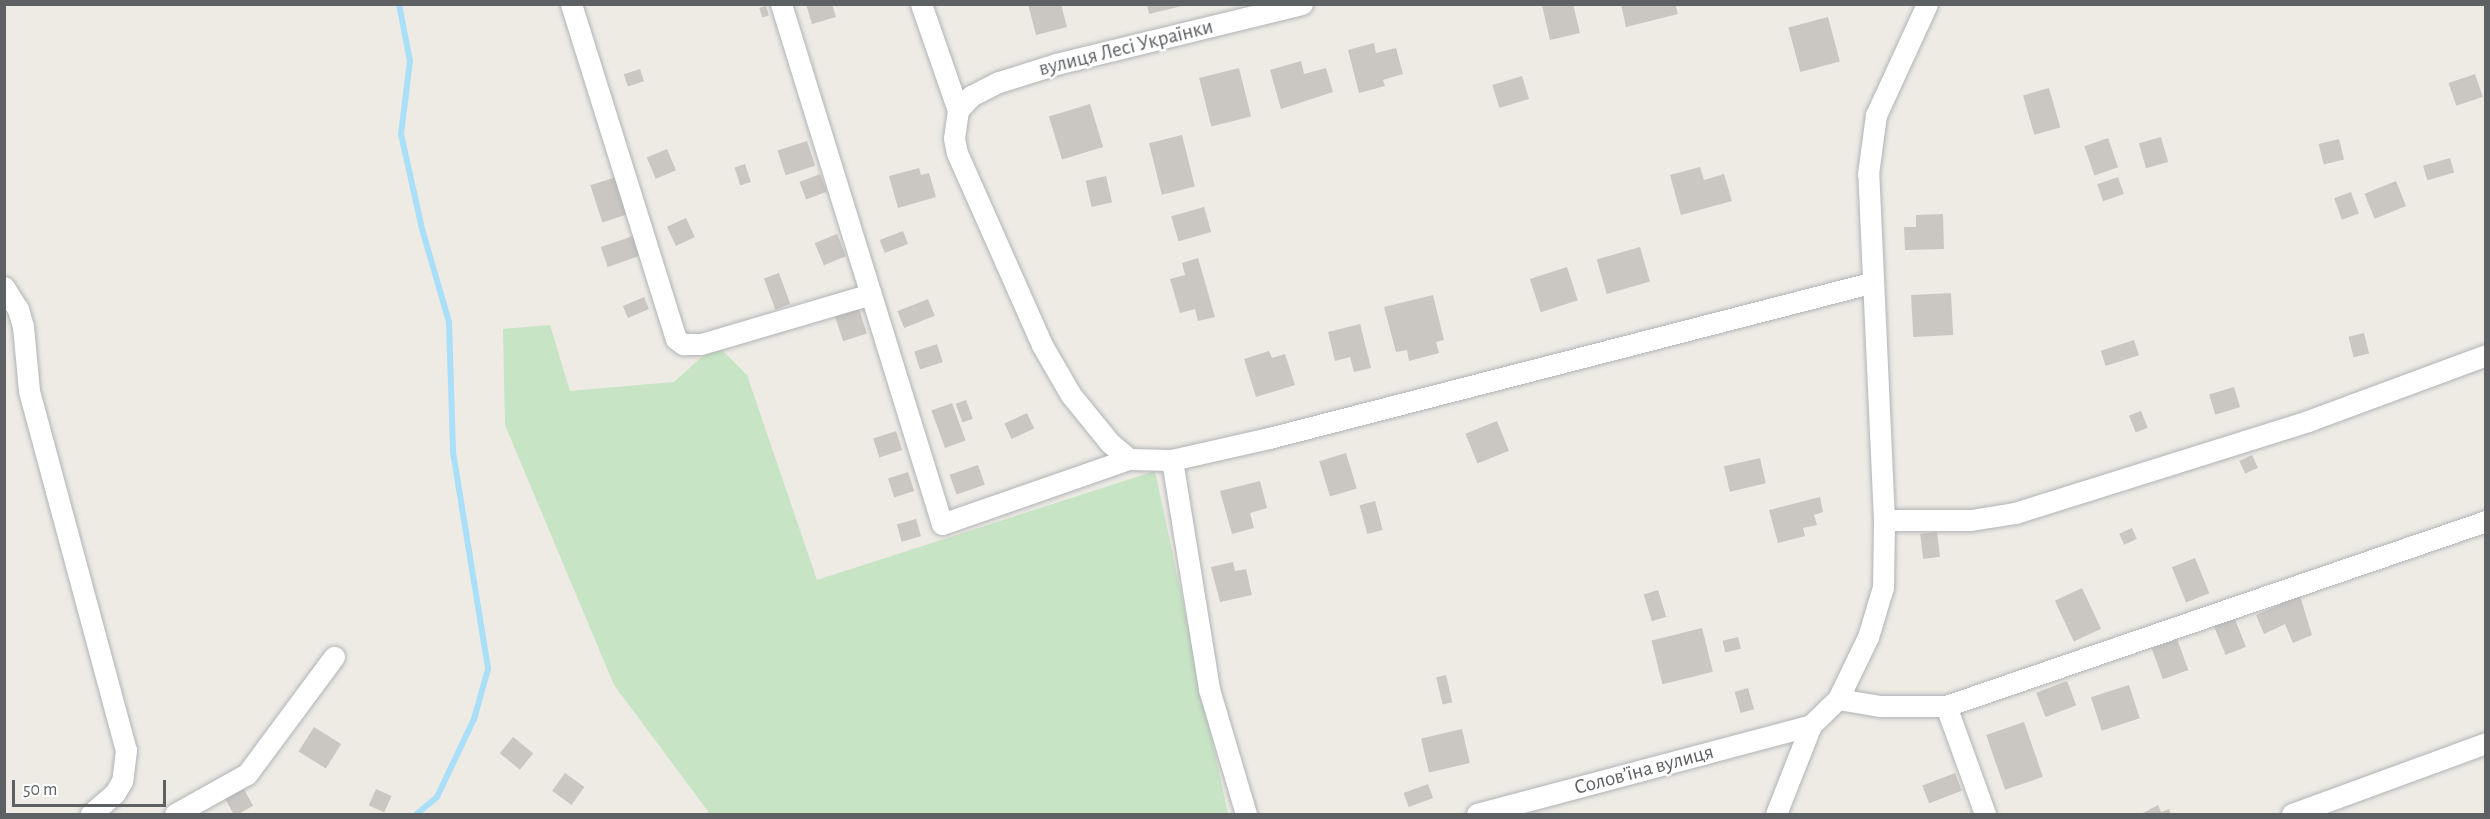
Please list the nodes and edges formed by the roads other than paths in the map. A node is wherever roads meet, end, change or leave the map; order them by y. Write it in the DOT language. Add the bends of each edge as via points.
graph roads {
  1 [pos="571,4"];
  2 [pos="781,4"];
  3 [pos="921,4"];
  4 [pos="1302,4"];
  5 [pos="1927,4"];
  6 [pos="958,110"];
  7 [pos="1870,283"];
  8 [pos="4,287"];
  9 [pos="870,294"];
  10 [pos="2486,355"];
  11 [pos="1129,459"];
  12 [pos="1172,460"];
  13 [pos="1884,520"];
  14 [pos="2486,521"];
  15 [pos="334,657"];
  16 [pos="1838,699"];
  17 [pos="1946,706"];
  18 [pos="1811,725"];
  19 [pos="2486,743"];
  20 [pos="91,814"];
  21 [pos="175,814"];
  22 [pos="1246,814"];
  23 [pos="1478,814"];
  24 [pos="1776,814"];
  25 [pos="1985,814"];
  26 [pos="2292,814"];
  1 -- 9 [label="street" via="676,339 683,344 700,344"];
  2 -- 9 [label="street"];
  3 -- 6 [label="street"];
  4 -- 6 [label="street, вулиця Лесі Українки" via="1056,64 999,82 971,96"];
  5 -- 7 [label="street" via="1876,116 1868,174"];
  6 -- 11 [label="street" via="954,138 957,153 1042,345 1071,395"];
  7 -- 12 [label="street"];
  7 -- 13 [label="street"];
  8 -- 20 [label="street" via="20,317 29,391 126,750 122,781 115,794"];
  9 -- 11 [label="street" via="942,524"];
  10 -- 13 [label="street" via="2308,421 2015,513 1971,520"];
  11 -- 12 [label="street"];
  12 -- 22 [label="street" via="1209,689"];
  13 -- 16 [label="street" via="1883,587 1868,637"];
  14 -- 17 [label="street"];
  15 -- 21 [label="street" via="247,774"];
  16 -- 17 [label="street" via="1880,706"];
  16 -- 18 [label="street"];
  17 -- 25 [label="street"];
  18 -- 23 [label="street, Соловʼїна вулиця"];
  18 -- 24 [label="street"];
  19 -- 26 [label="street"];
}
